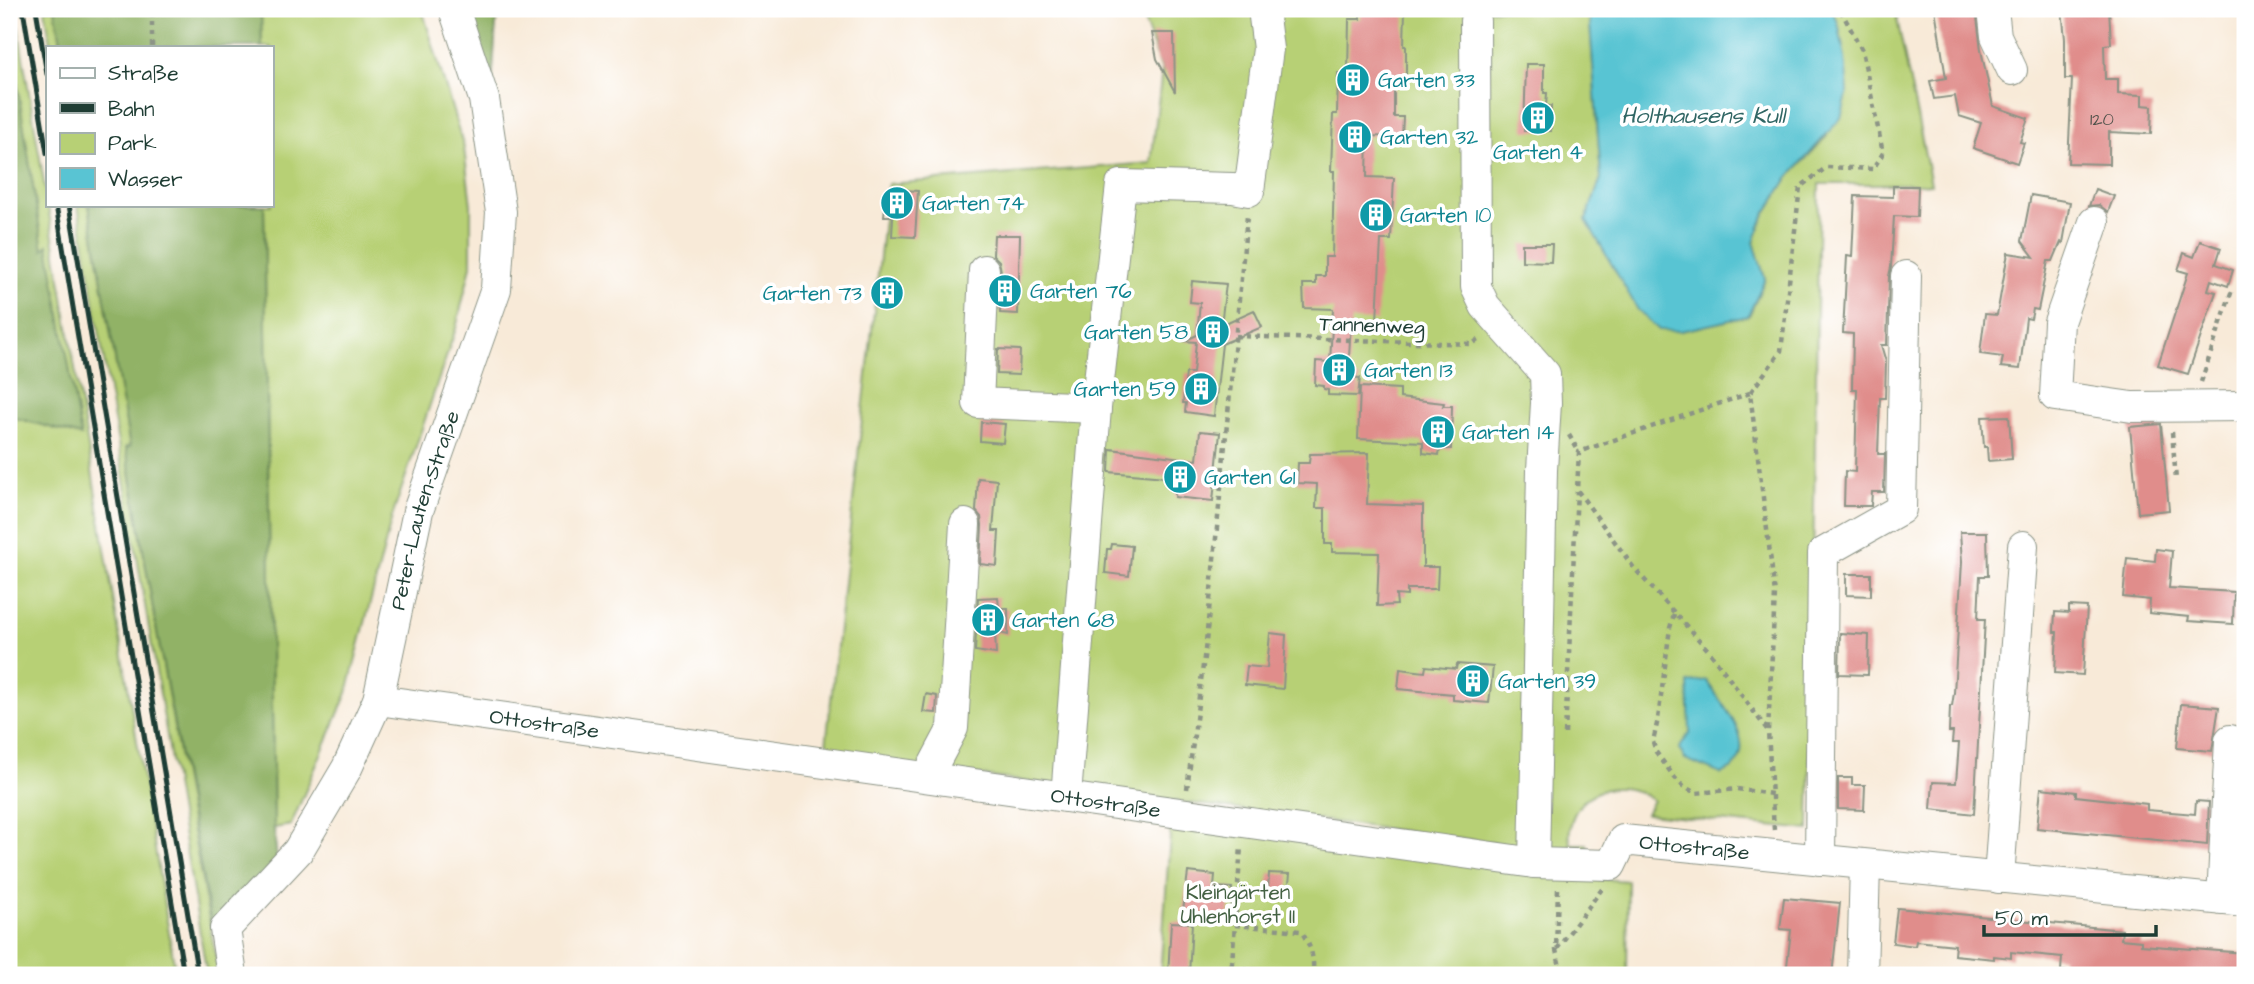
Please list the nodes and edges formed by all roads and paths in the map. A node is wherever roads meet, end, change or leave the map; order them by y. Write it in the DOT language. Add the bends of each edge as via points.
graph roads {
  1 [pos="152,9"];
  2 [pos="454,9"];
  3 [pos="1264,9"];
  4 [pos="1840,9"];
  5 [pos="1993,9"];
  6 [pos="1475,20"];
  7 [pos="152,46"];
  8 [pos="2012,70"];
  9 [pos="1249,191"];
  10 [pos="2094,222"];
  11 [pos="984,270"];
  12 [pos="1906,276"];
  13 [pos="2232,290"];
  14 [pos="1500,323"];
  15 [pos="1235,335"];
  16 [pos="1750,393"];
  17 [pos="2181,406"];
  18 [pos="2245,406"];
  19 [pos="1096,408"];
  20 [pos="2176,480"];
  21 [pos="1577,490"];
  22 [pos="965,524"];
  23 [pos="2023,546"];
  24 [pos="1675,613"];
  25 [pos="378,700"];
  26 [pos="1768,731"];
  27 [pos="1565,738"];
  28 [pos="2230,740"];
  29 [pos="928,777"];
  30 [pos="1772,794"];
  31 [pos="1066,797"];
  32 [pos="1184,813"];
  33 [pos="1243,822"];
  34 [pos="1776,856"];
  35 [pos="1820,860"];
  36 [pos="1546,862"];
  37 [pos="1611,864"];
  38 [pos="1864,865"];
  39 [pos="1999,878"];
  40 [pos="2233,901"];
  41 [pos="1235,925"];
  42 [pos="1556,950"];
  43 [pos="1313,971"];
  44 [pos="1232,972"];
  45 [pos="232,975"];
  46 [pos="1256,975"];
  47 [pos="1562,975"];
  48 [pos="1862,975"];
  1 -- 7 [label="path"];
  2 -- 25 [label="street, Peter-Lauten-Straße" via="484,99 501,212 496,289 418,511"];
  3 -- 9 [label="street" via="1268,49"];
  4 -- 16 [label="path" via="1862,50 1883,153 1872,169 1827,167 1800,187 1781,351"];
  5 -- 8 [label="street" via="1996,36"];
  6 -- 14 [label="street" via="1476,286"];
  9 -- 15 [label="path"];
  9 -- 19 [label="street" via="1121,185"];
  10 -- 17 [label="street" via="2059,322 2055,396 2132,407"];
  11 -- 19 [label="street" via="978,403"];
  12 -- 35 [label="street" via="1901,509 1823,554"];
  13 -- 17 [label="path"];
  14 -- 15 [label="path, Tannenweg" via="1472,344"];
  14 -- 36 [label="street" via="1545,374"];
  15 -- 32 [label="path" via="1206,642"];
  16 -- 21 [label="path" via="1579,452"];
  16 -- 26 [label="path" via="1776,594"];
  17 -- 18 [label="street"];
  17 -- 20 [label="path"];
  19 -- 31 [label="street"];
  21 -- 24 [label="path" via="1634,568"];
  21 -- 27 [label="path"];
  22 -- 29 [label="street" via="953,728"];
  23 -- 39 [label="street"];
  24 -- 26 [label="path"];
  24 -- 30 [label="path" via="1653,742 1656,752 1675,778 1696,793 1737,789"];
  25 -- 29 [label="street, Ottostraße"];
  25 -- 45 [label="street, Peter-Lauten-Straße" via="347,768 298,851 225,929"];
  26 -- 30 [label="path"];
  28 -- 40 [label="street"];
  29 -- 31 [label="street, Ottostraße"];
  30 -- 34 [label="path"];
  31 -- 32 [label="street, Ottostraße"];
  32 -- 33 [label="street, Ottostraße"];
  33 -- 36 [label="street, Ottostraße"];
  33 -- 41 [label="path"];
  34 -- 35 [label="street, Ottostraße"];
  34 -- 37 [label="street, Ottostraße" via="1623,840"];
  35 -- 38 [label="street, Ottostraße"];
  36 -- 37 [label="street, Ottostraße"];
  36 -- 42 [label="path"];
  37 -- 42 [label="path" via="1609,878"];
  38 -- 39 [label="street, Ottostraße"];
  38 -- 48 [label="street"];
  39 -- 40 [label="street, Ottostraße"];
  41 -- 43 [label="path" via="1301,931 1314,958"];
  41 -- 44 [label="path"];
  42 -- 47 [label="path"];
  44 -- 46 [label="path" via="1256,970"];
}
